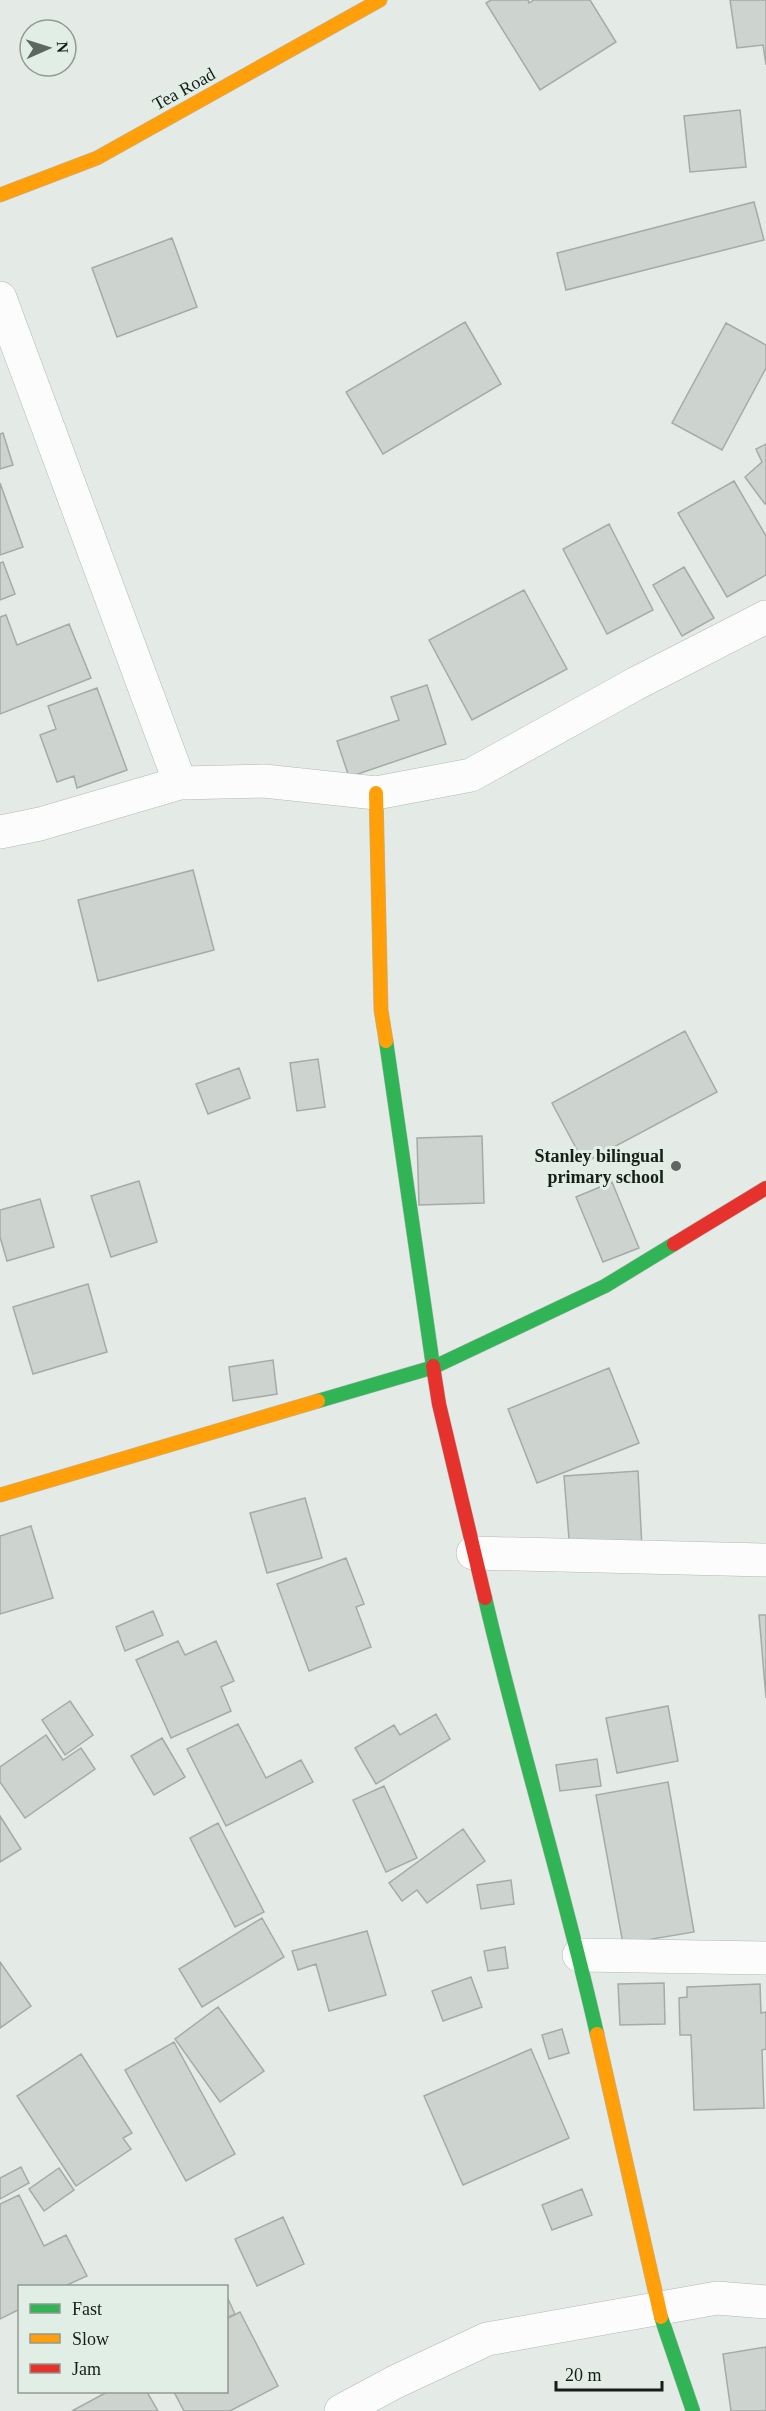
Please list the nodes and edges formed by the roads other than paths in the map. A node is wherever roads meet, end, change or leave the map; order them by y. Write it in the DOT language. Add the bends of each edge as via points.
graph roads {
  1 [pos="380,0"];
  2 [pos="0,195"];
  3 [pos="0,298"];
  4 [pos="766,617"];
  5 [pos="180,783"];
  6 [pos="376,793"];
  7 [pos="0,832"];
  8 [pos="766,1188"];
  9 [pos="434,1367"];
  10 [pos="0,1495"];
  11 [pos="473,1553"];
  12 [pos="766,1560"];
  13 [pos="579,1955"];
  14 [pos="766,1958"];
  15 [pos="766,2302"];
  16 [pos="658,2307"];
  17 [pos="341,2411"];
  18 [pos="693,2411"];
  1 -- 2 [label="street, Tea Road" via="97,158"];
  3 -- 5 [label="street"];
  4 -- 6 [label="street" via="471,775"];
  5 -- 6 [label="street" via="264,781"];
  5 -- 7 [label="street"];
  6 -- 9 [label="street" via="381,1010"];
  8 -- 9 [label="street" via="605,1286"];
  9 -- 10 [label="street"];
  9 -- 11 [label="street"];
  11 -- 12 [label="street"];
  11 -- 13 [label="street"];
  13 -- 14 [label="street"];
  13 -- 16 [label="street"];
  15 -- 16 [label="street" via="717,2298"];
  16 -- 17 [label="street" via="487,2339"];
  16 -- 18 [label="street"];
}
